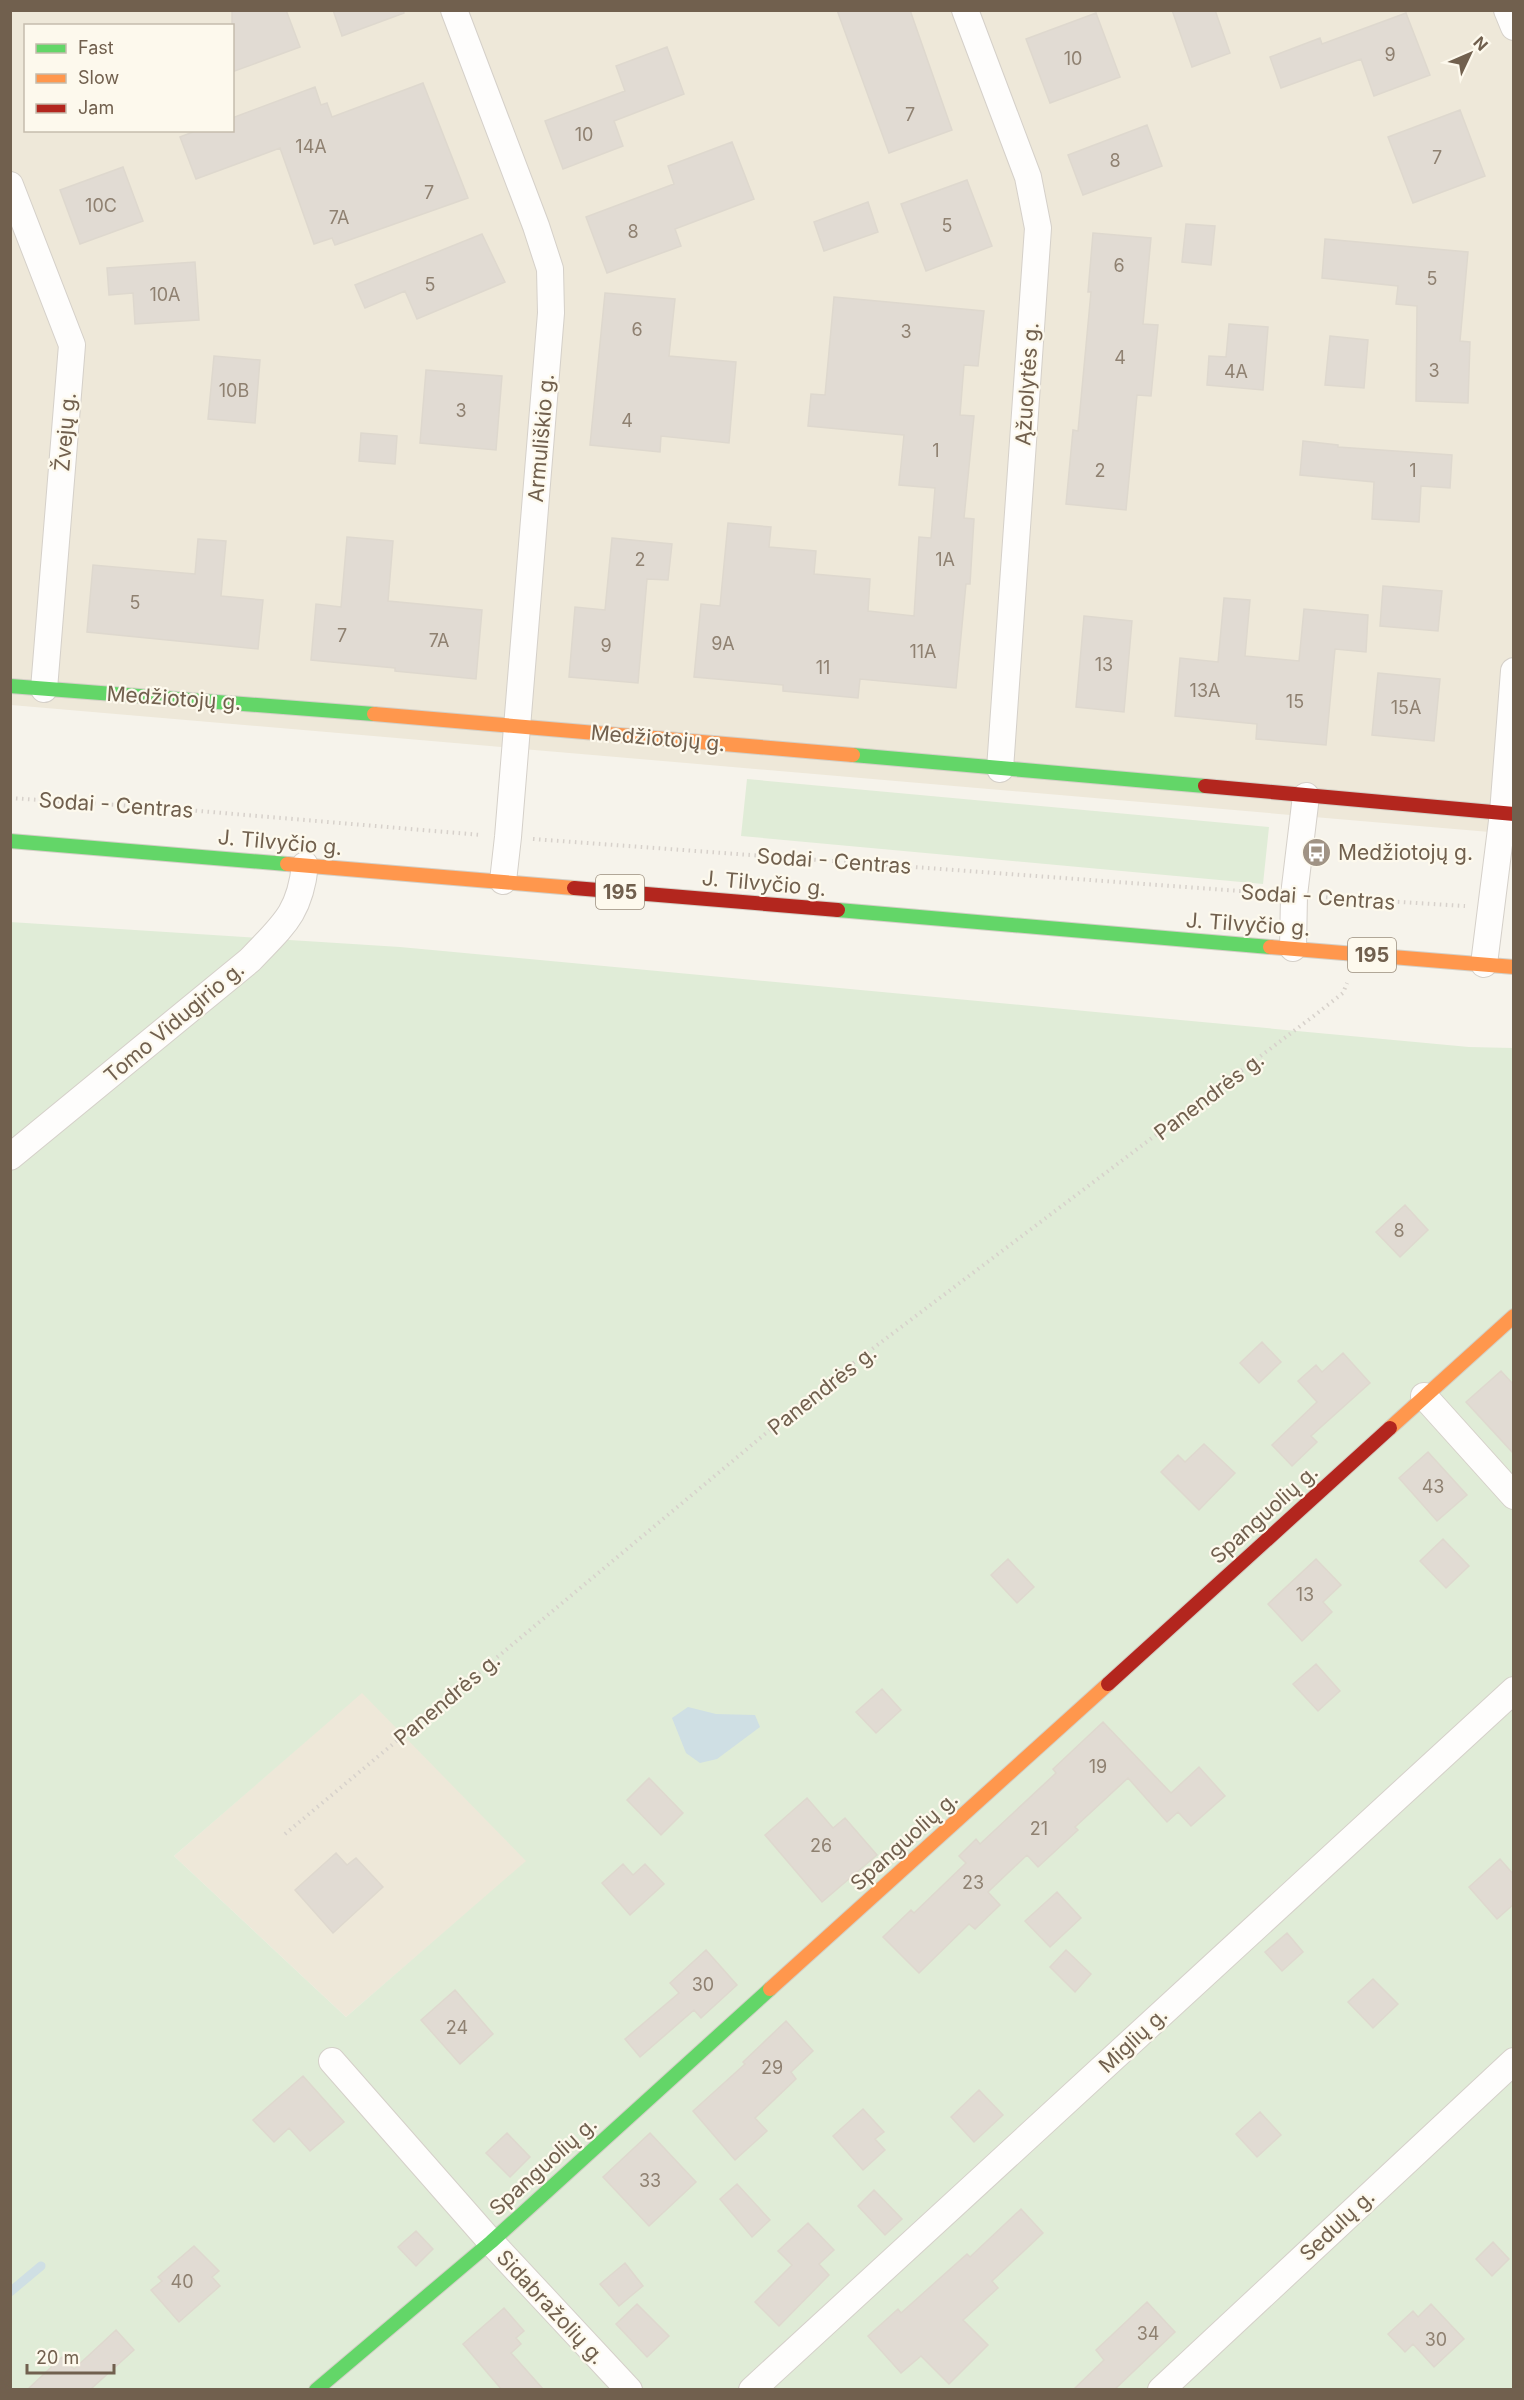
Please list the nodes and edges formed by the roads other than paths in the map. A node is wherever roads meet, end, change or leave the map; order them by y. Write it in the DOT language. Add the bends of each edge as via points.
graph roads {
  1 [pos="454,10"];
  2 [pos="964,10"];
  3 [pos="1507,10"];
  4 [pos="1514,27"];
  5 [pos="10,185"];
  6 [pos="1514,670"];
  7 [pos="10,686"];
  8 [pos="44,688"];
  9 [pos="518,725"];
  10 [pos="1000,769"];
  11 [pos="1306,796"];
  12 [pos="1508,814"];
  13 [pos="10,841"];
  14 [pos="305,866"];
  15 [pos="503,881"];
  16 [pos="1293,948"];
  17 [pos="1484,964"];
  18 [pos="1514,967"];
  19 [pos="10,1157"];
  20 [pos="1514,1316"];
  21 [pos="1424,1396"];
  22 [pos="1514,1496"];
  23 [pos="1514,1690"];
  24 [pos="332,2061"];
  25 [pos="1514,2061"];
  26 [pos="491,2242"];
  27 [pos="316,2390"];
  28 [pos="629,2390"];
  29 [pos="752,2390"];
  30 [pos="1161,2390"];
  1 -- 9 [label="street, Armuliškio g." via="550,270 551,313"];
  2 -- 10 [label="street, Ąžuolytės g." via="1028,177 1038,228"];
  3 -- 4 [label="street"];
  5 -- 8 [label="street, Žvejų g." via="72,345"];
  6 -- 12 [label="street"];
  7 -- 8 [label="street, Medžiotojų g."];
  8 -- 9 [label="street, Medžiotojų g."];
  9 -- 10 [label="street, Medžiotojų g."];
  9 -- 15 [label="street, Armuliškio g."];
  10 -- 11 [label="street, Medžiotojų g."];
  11 -- 12 [label="street, Medžiotojų g."];
  11 -- 16 [label="street" via="1294,895"];
  12 -- 17 [label="street"];
  13 -- 14 [label="street, J. Tilvyčio g. / 195"];
  14 -- 15 [label="street, J. Tilvyčio g. / 195"];
  14 -- 19 [label="street, Tomo Vidugirio g." via="302,891 294,909 250,960"];
  15 -- 16 [label="street, J. Tilvyčio g. / 195"];
  16 -- 17 [label="street, J. Tilvyčio g. / 195"];
  17 -- 18 [label="street, J. Tilvyčio g. / 195"];
  20 -- 21 [label="street, Spanguolių g."];
  21 -- 22 [label="street"];
  21 -- 26 [label="street, Spanguolių g."];
  23 -- 29 [label="street, Miglių g."];
  24 -- 26 [label="street, Sidabražolių g."];
  25 -- 30 [label="street, Sedulų g."];
  26 -- 27 [label="street, Spanguolių g."];
  26 -- 28 [label="street, Sidabražolių g."];
}
